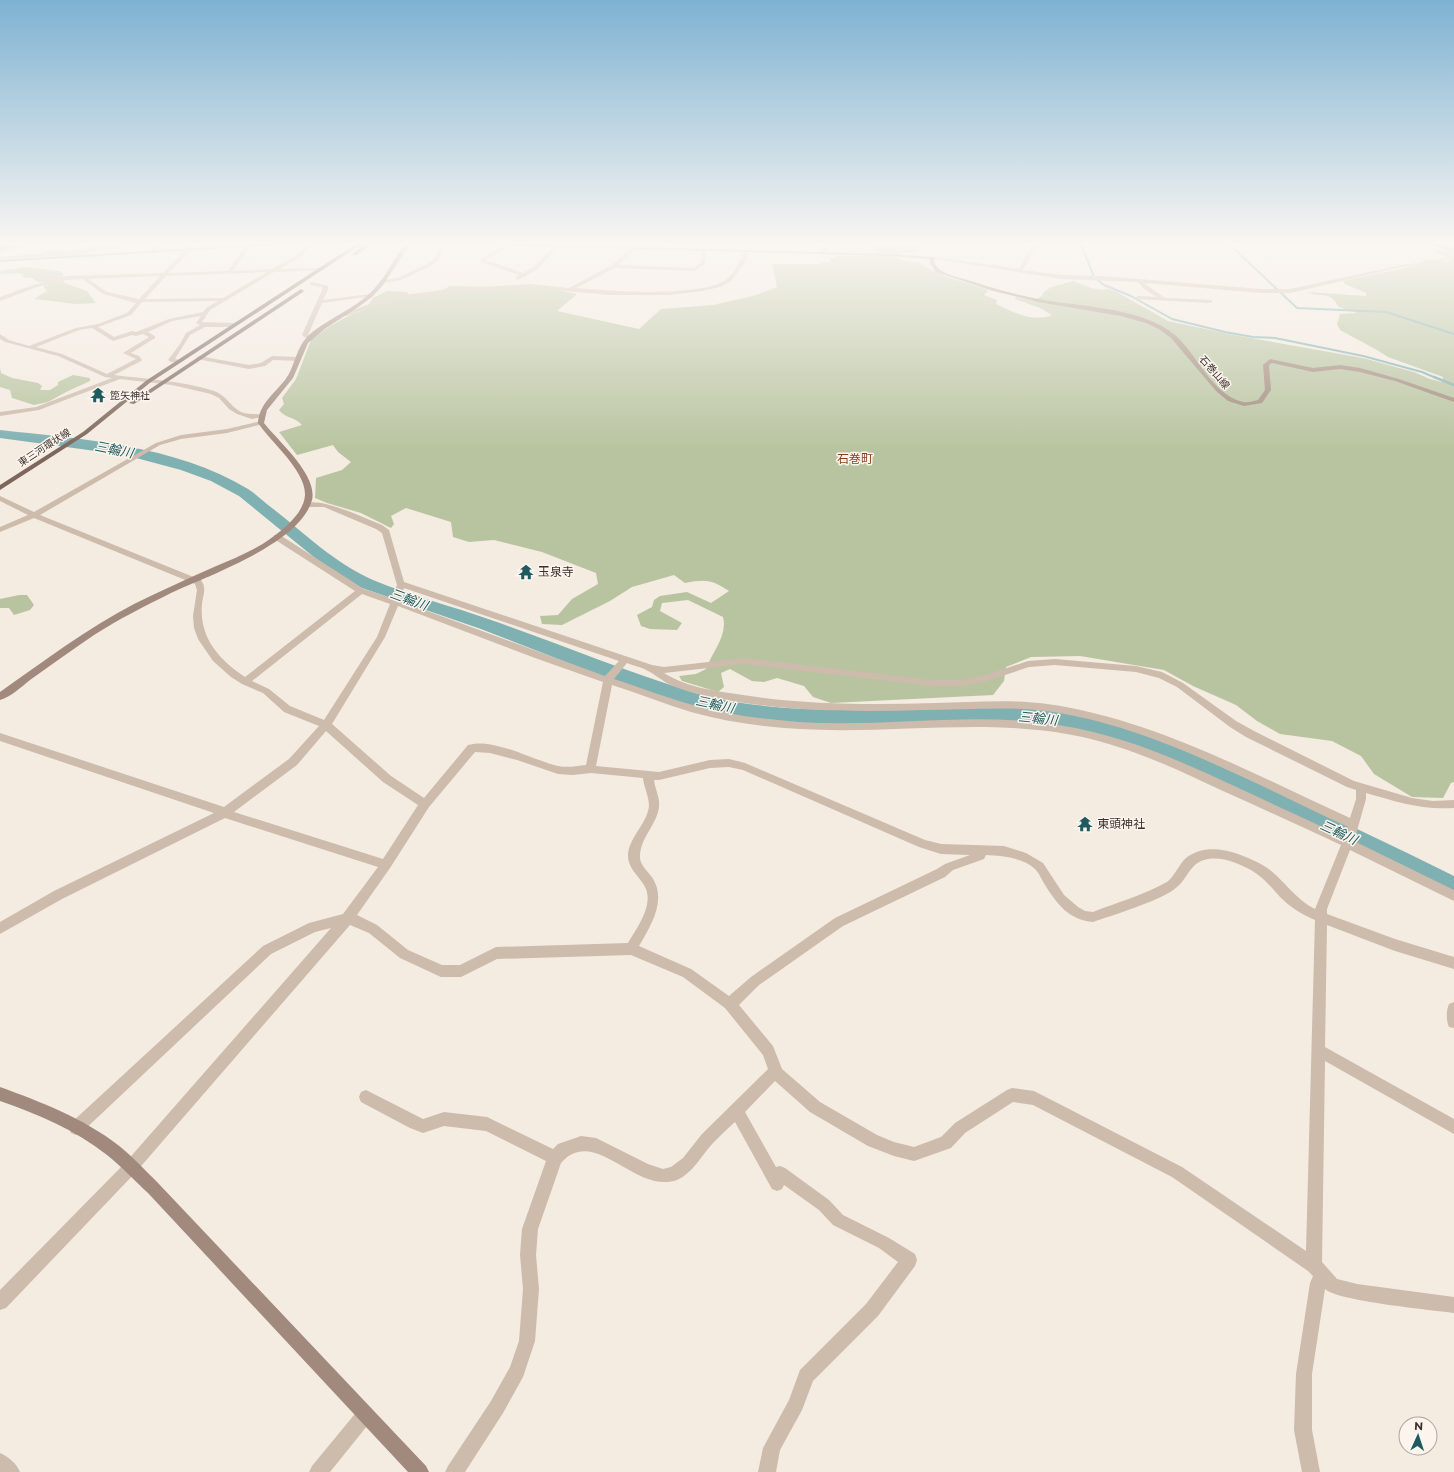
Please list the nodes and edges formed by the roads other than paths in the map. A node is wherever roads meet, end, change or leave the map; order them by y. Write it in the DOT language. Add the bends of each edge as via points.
graph roads {
  1 [pos="130,313"];
  2 [pos="255,313"];
  3 [pos="268,313"];
  4 [pos="315,313"];
  5 [pos="347,313"];
  6 [pos="350,313"];
  7 [pos="1113,313"];
  8 [pos="203,314"];
  9 [pos="344,315"];
  10 [pos="204,325"];
  11 [pos="234,325"];
  12 [pos="93,326"];
  13 [pos="144,332"];
  14 [pos="0,336"];
  15 [pos="309,338"];
  16 [pos="31,347"];
  17 [pos="199,358"];
  18 [pos="299,359"];
  19 [pos="179,361"];
  20 [pos="107,376"];
  21 [pos="118,378"];
  22 [pos="149,381"];
  23 [pos="162,382"];
  24 [pos="1454,400"];
  25 [pos="0,414"];
  26 [pos="261,420"];
  27 [pos="99,423"];
  28 [pos="0,488"];
  29 [pos="0,498"];
  30 [pos="306,504"];
  31 [pos="34,515"];
  32 [pos="0,530"];
  33 [pos="279,536"];
  34 [pos="193,579"];
  35 [pos="401,586"];
  36 [pos="360,591"];
  37 [pos="395,601"];
  38 [pos="622,663"];
  39 [pos="652,668"];
  40 [pos="609,679"];
  41 [pos="245,682"];
  42 [pos="0,697"];
  43 [pos="326,725"];
  44 [pos="0,737"];
  45 [pos="591,769"];
  46 [pos="649,776"];
  47 [pos="1361,788"];
  48 [pos="426,804"];
  49 [pos="1454,804"];
  50 [pos="224,813"];
  51 [pos="1351,834"];
  52 [pos="980,850"];
  53 [pos="386,865"];
  54 [pos="1454,896"];
  55 [pos="1322,918"];
  56 [pos="347,919"];
  57 [pos="0,928"];
  58 [pos="631,949"];
  59 [pos="1454,963"];
  60 [pos="730,1004"];
  61 [pos="1454,1008"];
  62 [pos="1454,1022"];
  63 [pos="1318,1050"];
  64 [pos="777,1074"];
  65 [pos="0,1094"];
  66 [pos="366,1097"];
  67 [pos="736,1111"];
  68 [pos="1454,1127"];
  69 [pos="76,1128"];
  70 [pos="555,1158"];
  71 [pos="131,1167"];
  72 [pos="1318,1270"];
  73 [pos="0,1302"];
  74 [pos="1454,1305"];
  75 [pos="365,1415"];
  76 [pos="0,1462"];
  77 [pos="11,1472"];
  78 [pos="318,1472"];
  79 [pos="420,1472"];
  80 [pos="454,1472"];
  81 [pos="767,1472"];
  82 [pos="1311,1472"];
  1 -- 12 [label="street"];
  2 -- 11 [label="main road, 東三河環状線"];
  3 -- 17 [label="main road, 東三河環状線"];
  4 -- 15 [label="street" via="305,335"];
  5 -- 9 [label="main road"];
  6 -- 9 [label="street"];
  7 -- 24 [label="main road, 石巻山線" via="1133,316 1167,331 1213,386 1233,401 1247,404 1260,402 1268,390 1266,366 1276,361 1313,370 1340,367 1360,370"];
  8 -- 10 [label="street" via="199,323"];
  8 -- 13 [label="street" via="171,320"];
  9 -- 15 [label="main road"];
  10 -- 11 [label="street"];
  10 -- 19 [label="street" via="188,334 171,360"];
  11 -- 19 [label="main road, 東三河環状線"];
  12 -- 13 [label="street" via="113,339 132,332"];
  12 -- 16 [label="street"];
  13 -- 20 [label="street" via="153,336 126,353 139,360"];
  14 -- 16 [label="street" via="7,342"];
  15 -- 18 [label="main road" via="300,352"];
  16 -- 20 [label="street" via="60,355"];
  17 -- 18 [label="street" via="249,368 263,365 272,358"];
  17 -- 23 [label="main road, 東三河環状線"];
  18 -- 26 [label="main road" via="289,380 268,405"];
  19 -- 22 [label="main road, 東三河環状線"];
  20 -- 21 [label="street"];
  21 -- 22 [label="street"];
  21 -- 25 [label="street" via="37,409"];
  22 -- 23 [label="street"];
  22 -- 27 [label="main road, 東三河環状線"];
  23 -- 26 [label="street" via="213,393 221,397 230,408"];
  23 -- 27 [label="main road, 東三河環状線"];
  26 -- 30 [label="main road" via="301,472 309,495"];
  26 -- 31 [label="street" via="233,430 169,440"];
  27 -- 28 [label="main road, 東三河環状線"];
  29 -- 31 [label="street"];
  30 -- 33 [label="main road"];
  30 -- 35 [label="street" via="324,505 386,532"];
  31 -- 32 [label="street"];
  31 -- 34 [label="street"];
  33 -- 34 [label="main road" via="254,552"];
  33 -- 36 [label="street"];
  34 -- 41 [label="street" via="201,586 198,630 207,650 228,671"];
  34 -- 42 [label="main road" via="116,618"];
  35 -- 37 [label="street"];
  35 -- 38 [label="street" via="407,585"];
  36 -- 37 [label="street"];
  36 -- 41 [label="street"];
  37 -- 40 [label="street"];
  37 -- 43 [label="street" via="381,637"];
  38 -- 39 [label="street"];
  38 -- 40 [label="street"];
  39 -- 47 [label="street" via="664,670 744,661 931,683 961,683 984,679 1035,663 1136,668 1162,675 1250,734"];
  39 -- 51 [label="street" via="660,676 680,686 744,699 793,705 1014,705 1064,710 1114,722 1180,745"];
  40 -- 45 [label="street"];
  40 -- 51 [label="street" via="706,712 775,723 819,726 990,723 1066,729 1138,747"];
  41 -- 43 [label="street" via="266,691 287,709"];
  43 -- 48 [label="street" via="387,779"];
  43 -- 50 [label="street" via="293,762"];
  44 -- 50 [label="street"];
  45 -- 46 [label="street"];
  45 -- 48 [label="street" via="558,770 518,756 490,749 472,748"];
  46 -- 52 [label="street" via="660,776 710,764 745,767 923,844 941,849"];
  46 -- 58 [label="street" via="654,807 634,854 634,863 649,882 654,894 653,905"];
  47 -- 49 [label="street" via="1412,802"];
  47 -- 51 [label="street" via="1362,799"];
  48 -- 53 [label="street"];
  50 -- 53 [label="street"];
  50 -- 57 [label="street" via="58,895"];
  51 -- 54 [label="street"];
  51 -- 55 [label="street" via="1321,909"];
  52 -- 55 [label="street" via="1004,851 1022,856 1039,866 1060,899 1083,916 1093,917 1157,893 1173,884 1190,862 1203,856 1217,854 1232,856 1256,867 1301,908"];
  52 -- 60 [label="street" via="980,856 949,867 839,922 755,981"];
  53 -- 56 [label="street"];
  55 -- 59 [label="street" via="1395,945"];
  55 -- 63 [label="street"];
  56 -- 58 [label="street" via="373,928 404,954 441,971 461,971 496,953"];
  56 -- 69 [label="street" via="313,927 266,950"];
  56 -- 71 [label="street"];
  58 -- 60 [label="street" via="687,974"];
  60 -- 64 [label="street" via="768,1051"];
  61 -- 62 [label="street"];
  63 -- 68 [label="street"];
  63 -- 72 [label="street"];
  64 -- 67 [label="street" via="771,1075"];
  64 -- 72 [label="street" via="815,1107 873,1141 914,1154 946,1143 960,1128 1012,1095 1034,1098 1177,1172"];
  65 -- 69 [label="main road" via="39,1108"];
  66 -- 70 [label="street" via="423,1126 444,1119 487,1124"];
  67 -- 70 [label="street" via="707,1139 688,1163 675,1173 663,1176 646,1171 596,1145 581,1143 563,1149"];
  67 -- 81 [label="street" via="777,1184 780,1173 824,1204 838,1220 884,1243 909,1260 872,1310 806,1376 796,1404 772,1448"];
  69 -- 71 [label="main road" via="108,1147"];
  70 -- 80 [label="street" via="530,1229 528,1255 531,1288 527,1341 517,1371 497,1407"];
  71 -- 73 [label="street"];
  71 -- 75 [label="main road"];
  72 -- 74 [label="street" via="1333,1286 1357,1292"];
  72 -- 82 [label="street" via="1304,1374 1303,1430"];
  75 -- 78 [label="street"];
  75 -- 79 [label="main road"];
  76 -- 77 [label="street"];
}
